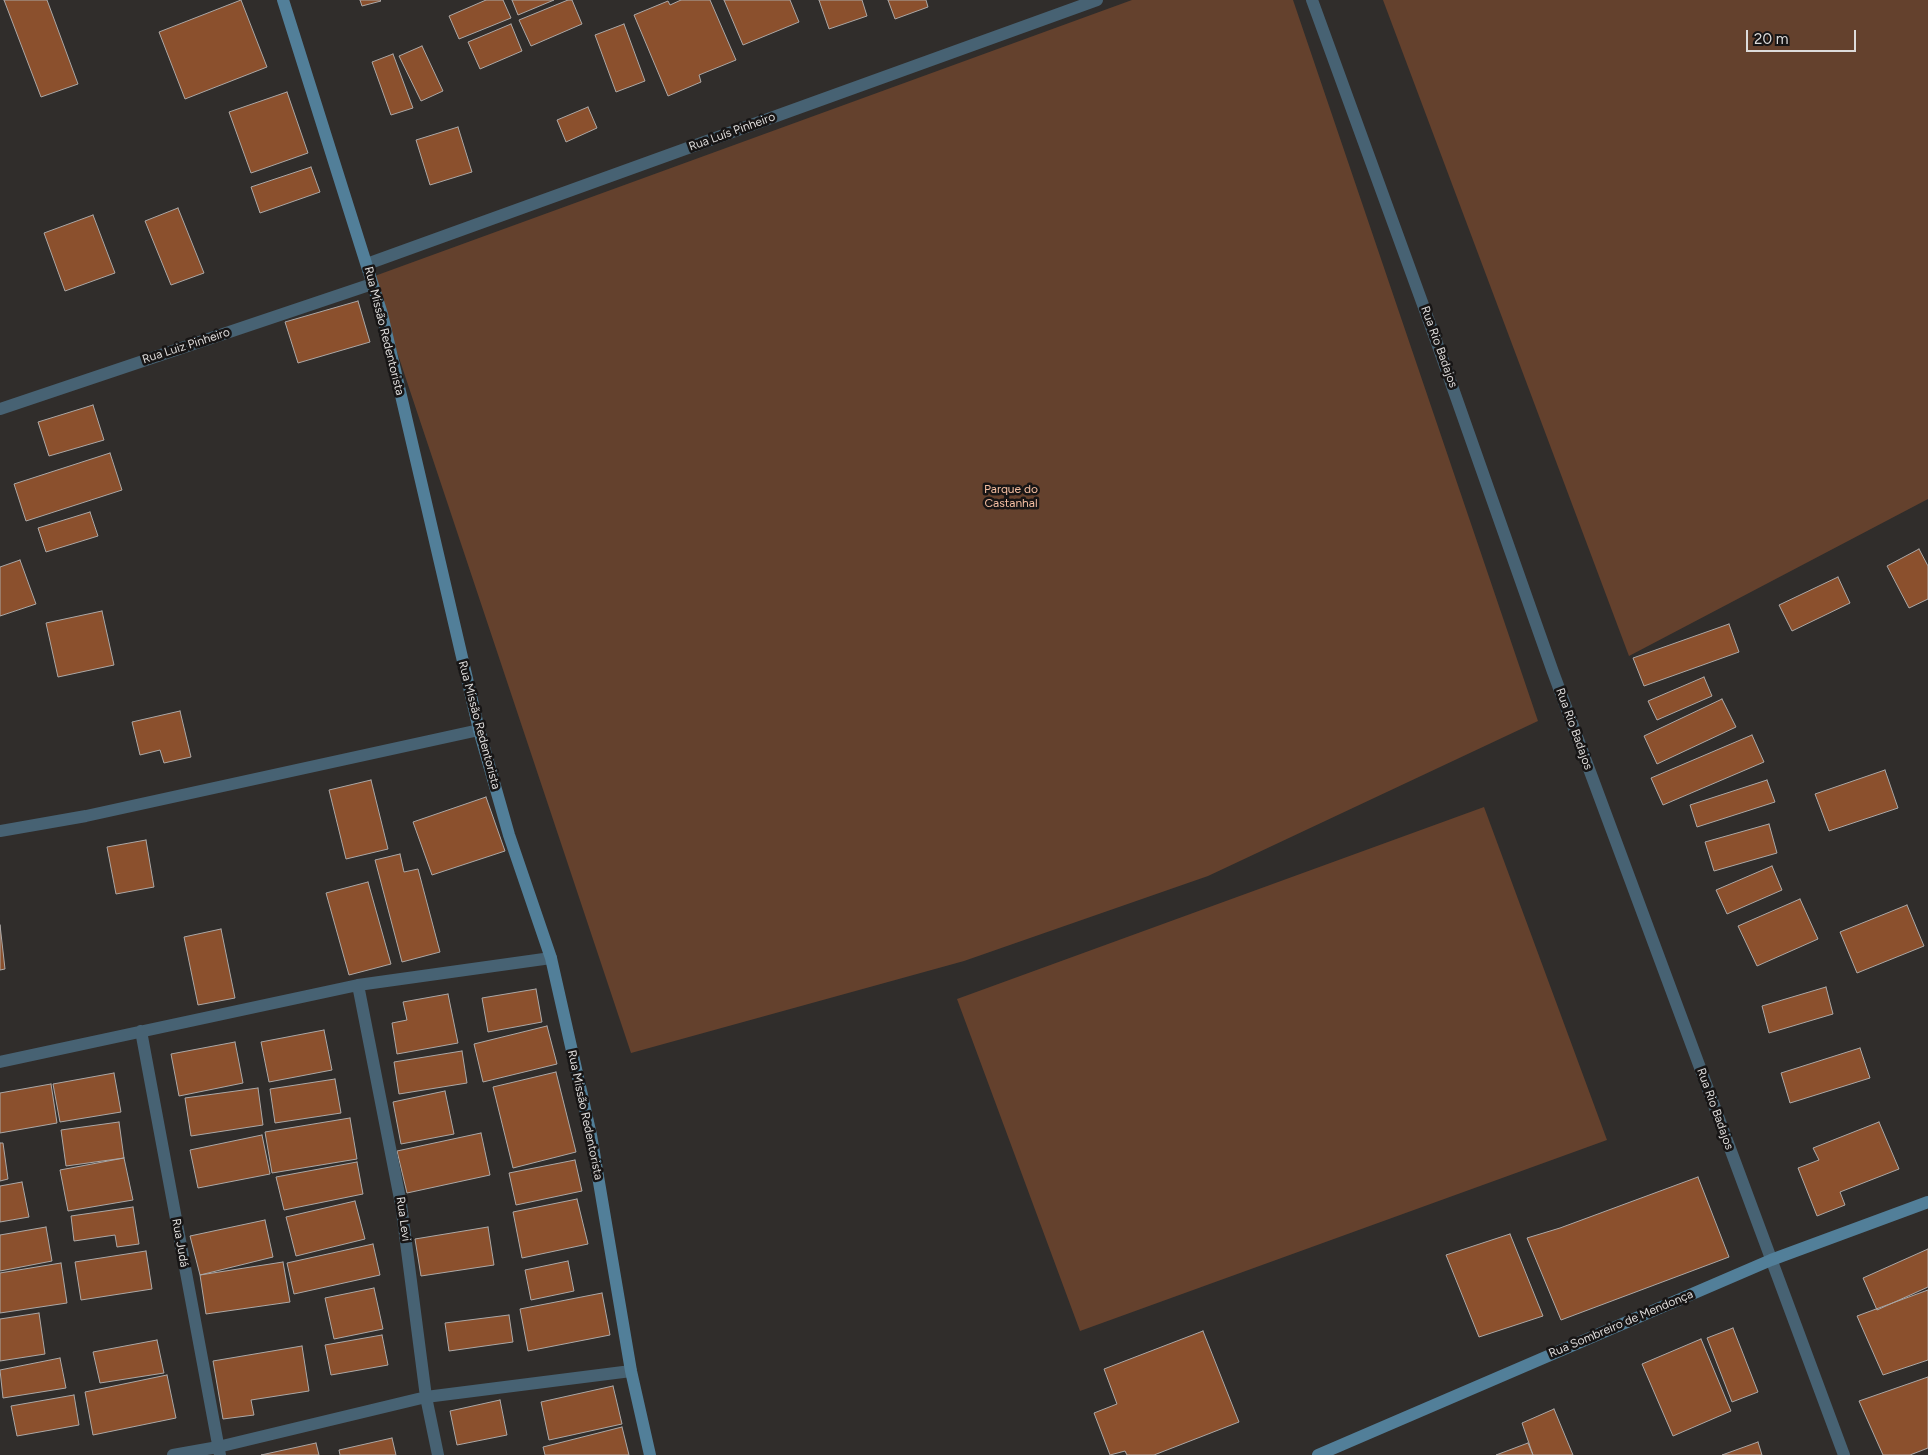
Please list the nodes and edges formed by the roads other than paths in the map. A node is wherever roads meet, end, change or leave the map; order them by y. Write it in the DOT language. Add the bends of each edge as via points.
graph roads {
  1 [pos="283,0"];
  2 [pos="1097,0"];
  3 [pos="1312,0"];
  4 [pos="367,264"];
  5 [pos="372,284"];
  6 [pos="0,409"];
  7 [pos="479,730"];
  8 [pos="0,831"];
  9 [pos="551,958"];
  10 [pos="358,985"];
  11 [pos="141,1031"];
  12 [pos="0,1062"];
  13 [pos="1928,1202"];
  14 [pos="1771,1260"];
  15 [pos="631,1371"];
  16 [pos="426,1397"];
  17 [pos="219,1451"];
  18 [pos="173,1455"];
  19 [pos="438,1455"];
  20 [pos="650,1455"];
  21 [pos="1318,1455"];
  22 [pos="1844,1455"];
  1 -- 4 [label="street, Rua Missão Redentorista"];
  2 -- 4 [label="street, Rua Luís Pinheiro"];
  3 -- 14 [label="street, Rua Rio Badajos" via="1553,672"];
  4 -- 5 [label="street, Rua Missão Redentorista"];
  5 -- 6 [label="street, Rua Luiz Pinheiro"];
  5 -- 7 [label="street, Rua Missão Redentorista" via="382,314"];
  7 -- 8 [label="street" via="86,816"];
  7 -- 9 [label="street, Rua Missão Redentorista" via="509,835"];
  9 -- 10 [label="street"];
  9 -- 15 [label="street, Rua Missão Redentorista" via="591,1135"];
  10 -- 11 [label="street"];
  10 -- 16 [label="street, Rua Levi" via="401,1204"];
  11 -- 12 [label="street"];
  11 -- 17 [label="street, Rua Judá"];
  13 -- 14 [label="street, Rua Sombreiro de Mendonça"];
  14 -- 21 [label="street, Rua Sombreiro de Mendonça"];
  14 -- 22 [label="street, Rua Rio Badajos"];
  15 -- 16 [label="street"];
  15 -- 20 [label="street, Rua Missão Redentorista"];
  16 -- 17 [label="street"];
  16 -- 19 [label="street, Rua Levi"];
  17 -- 18 [label="street"];
}
